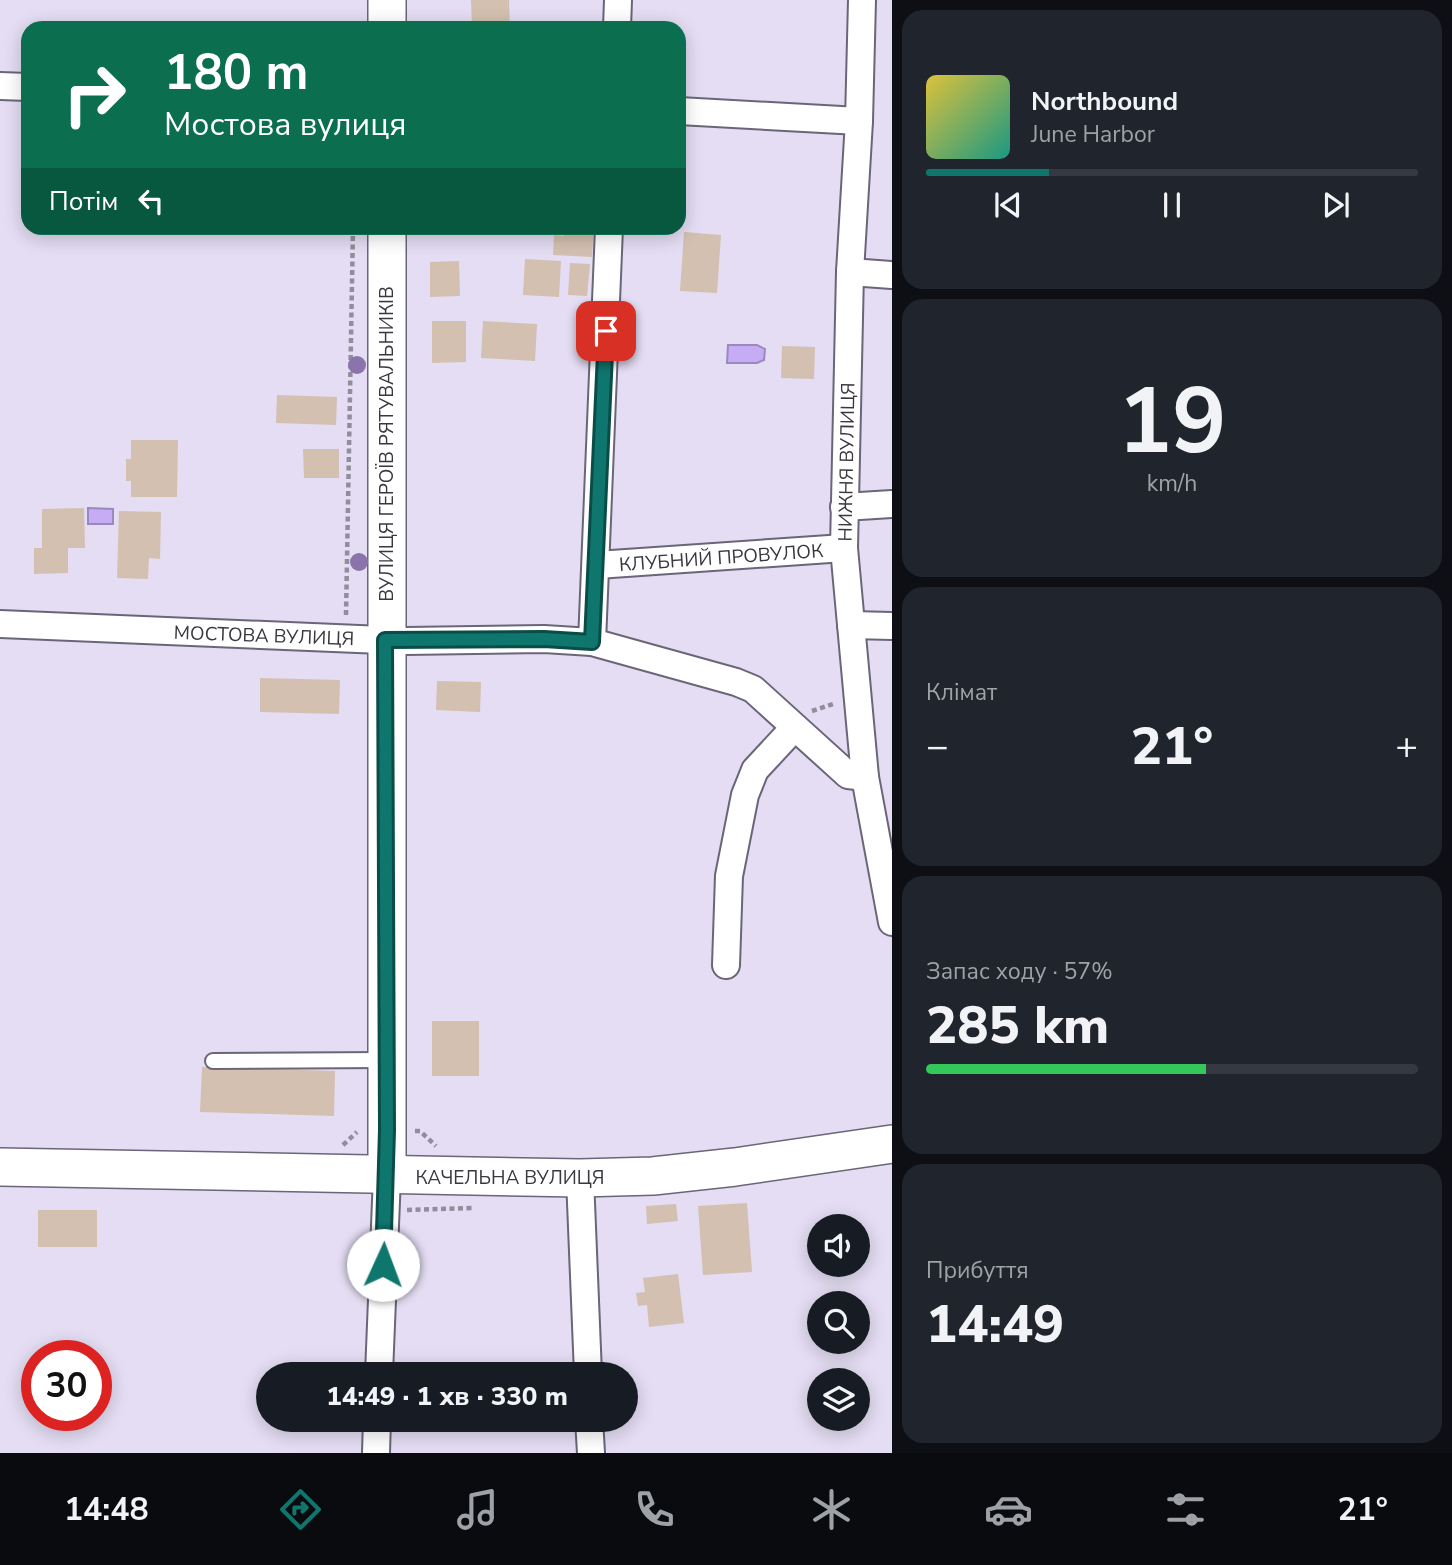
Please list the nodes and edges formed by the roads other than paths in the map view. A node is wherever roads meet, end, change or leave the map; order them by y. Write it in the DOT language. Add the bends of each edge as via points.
graph roads {
  1 [pos="387,0"];
  2 [pos="618,0"];
  3 [pos="862,0"];
  4 [pos="387,21"];
  5 [pos="617,21"];
  6 [pos="0,86"];
  7 [pos="21,87"];
  8 [pos="686,111"];
  9 [pos="859,121"];
  10 [pos="387,235"];
  11 [pos="609,235"];
  12 [pos="850,272"];
  13 [pos="892,275"];
  14 [pos="892,503"];
  15 [pos="844,508"];
  16 [pos="844,548"];
  17 [pos="597,565"];
  18 [pos="0,624"];
  19 [pos="851,625"];
  20 [pos="892,625"];
  21 [pos="385,640"];
  22 [pos="592,642"];
  23 [pos="787,721"];
  24 [pos="865,777"];
  25 [pos="892,922"];
  26 [pos="726,965"];
  27 [pos="387,1060"];
  28 [pos="213,1061"];
  29 [pos="892,1144"];
  30 [pos="0,1167"];
  31 [pos="387,1176"];
  32 [pos="580,1178"];
  33 [pos="379,1362"];
  34 [pos="588,1362"];
  35 [pos="377,1432"];
  36 [pos="590,1432"];
  37 [pos="376,1453"];
  38 [pos="591,1453"];
  1 -- 4 [label="street"];
  2 -- 5 [label="street"];
  3 -- 9 [label="street, НИЖНЯ ВУЛИЦЯ"];
  6 -- 7 [label="street"];
  8 -- 9 [label="street"];
  9 -- 12 [label="street, НИЖНЯ ВУЛИЦЯ"];
  10 -- 21 [label="street, ВУЛИЦЯ ГЕРОЇВ РЯТУВАЛЬНИКІВ"];
  11 -- 17 [label="street"];
  12 -- 13 [label="street"];
  12 -- 15 [label="street, НИЖНЯ ВУЛИЦЯ"];
  14 -- 15 [label="street"];
  15 -- 16 [label="street, НИЖНЯ ВУЛИЦЯ"];
  16 -- 17 [label="street, КЛУБНИЙ ПРОВУЛОК"];
  16 -- 19 [label="street, НИЖНЯ ВУЛИЦЯ"];
  17 -- 22 [label="street"];
  18 -- 21 [label="street, МОСТОВА ВУЛИЦЯ"];
  19 -- 20 [label="street"];
  19 -- 24 [label="street, НИЖНЯ ВУЛИЦЯ"];
  21 -- 22 [label="street, МОСТОВА ВУЛИЦЯ"];
  21 -- 27 [label="street, ВУЛИЦЯ ГЕРОЇВ РЯТУВАЛЬНИКІВ"];
  22 -- 23 [label="street, МОСТОВА ВУЛИЦЯ" via="736,681 753,689"];
  23 -- 24 [label="street, МОСТОВА ВУЛИЦЯ" via="848,775"];
  23 -- 26 [label="street" via="755,770 745,795 729,876"];
  24 -- 25 [label="street, НИЖНЯ ВУЛИЦЯ"];
  27 -- 28 [label="lane"];
  27 -- 31 [label="street, ВУЛИЦЯ ГЕРОЇВ РЯТУВАЛЬНИКІВ"];
  29 -- 32 [label="street, КАЧЕЛЬНА ВУЛИЦЯ" via="653,1176"];
  30 -- 31 [label="street, КАЧЕЛЬНА ВУЛИЦЯ"];
  31 -- 32 [label="street, КАЧЕЛЬНА ВУЛИЦЯ"];
  31 -- 33 [label="street, ВУЛИЦЯ ГЕРОЇВ РЯТУВАЛЬНИКІВ"];
  32 -- 34 [label="street"];
  35 -- 37 [label="street"];
  36 -- 38 [label="street"];
}
